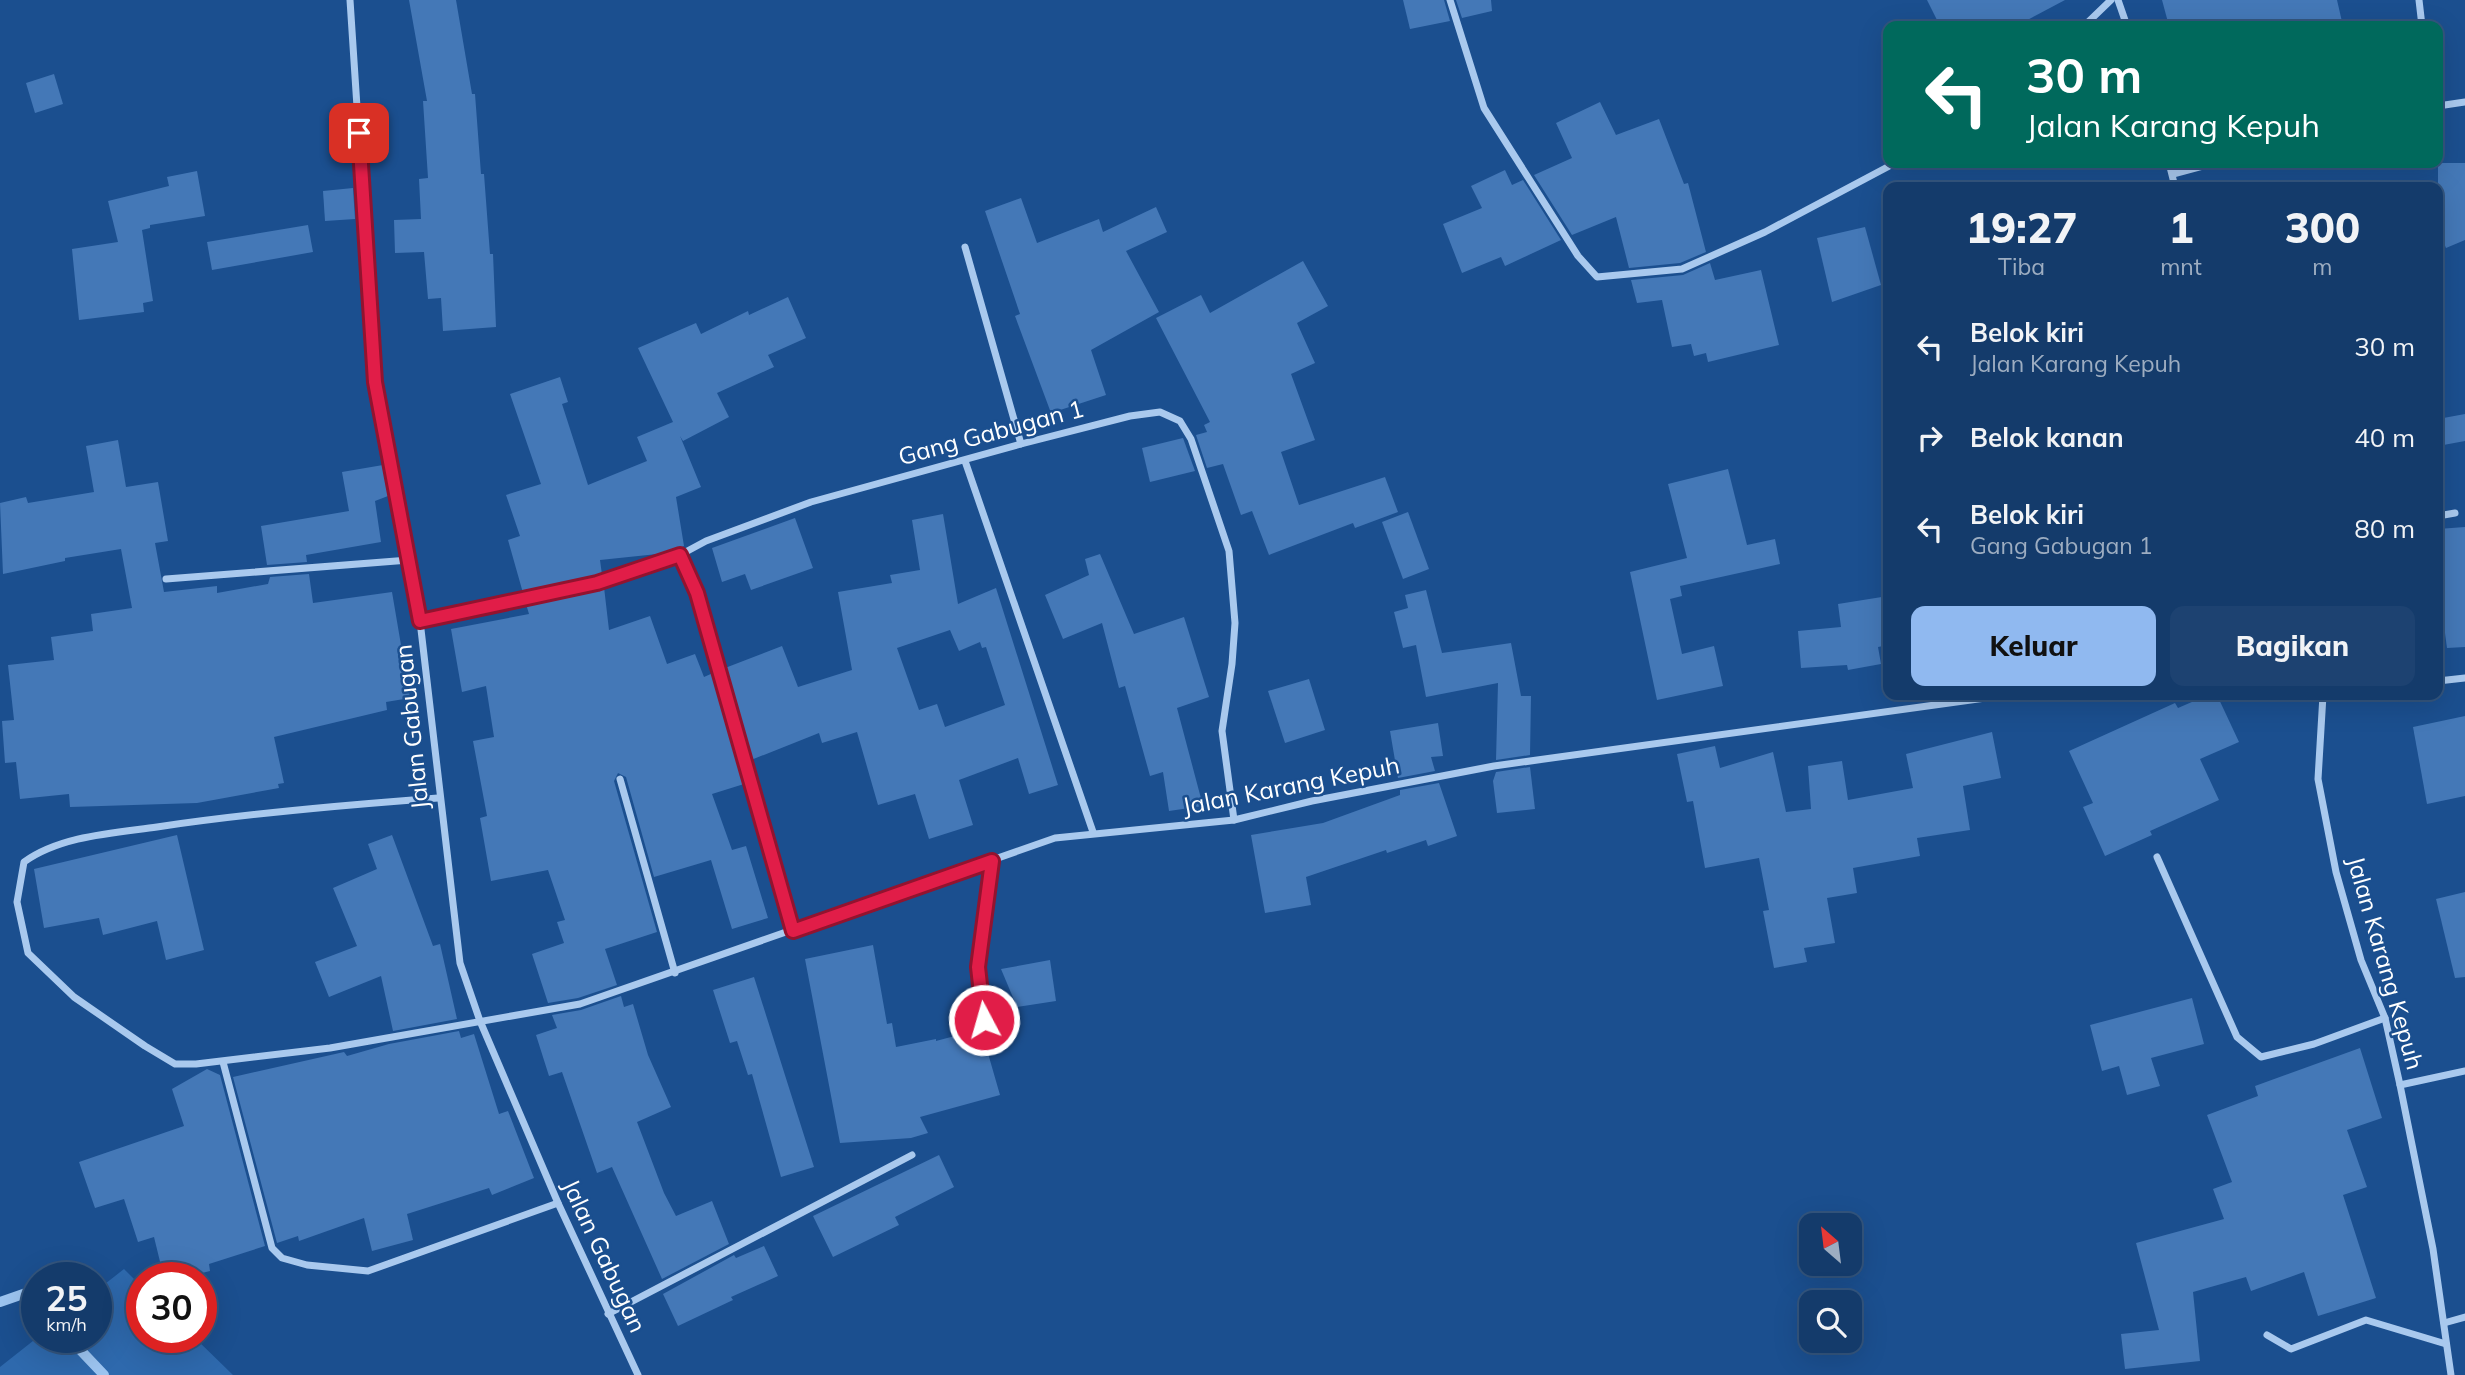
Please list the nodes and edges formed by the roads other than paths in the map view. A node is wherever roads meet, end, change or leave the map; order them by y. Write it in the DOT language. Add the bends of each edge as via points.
graph roads {
  1 [pos="351,0"];
  2 [pos="1450,0"];
  3 [pos="2111,0"];
  4 [pos="2118,0"];
  5 [pos="2419,0"];
  6 [pos="2089,21"];
  7 [pos="2125,21"];
  8 [pos="2421,21"];
  9 [pos="2465,102"];
  10 [pos="2443,105"];
  11 [pos="1886,168"];
  12 [pos="2170,168"];
  13 [pos="2195,168"];
  14 [pos="2172,174"];
  15 [pos="2174,182"];
  16 [pos="965,247"];
  17 [pos="1021,444"];
  18 [pos="965,461"];
  19 [pos="2455,513"];
  20 [pos="2443,515"];
  21 [pos="680,555"];
  22 [pos="409,560"];
  23 [pos="166,579"];
  24 [pos="420,621"];
  25 [pos="2465,678"];
  26 [pos="2443,680"];
  27 [pos="1971,700"];
  28 [pos="2323,700"];
  29 [pos="620,779"];
  30 [pos="438,798"];
  31 [pos="1234,820"];
  32 [pos="1093,832"];
  33 [pos="2157,857"];
  34 [pos="992,861"];
  35 [pos="793,931"];
  36 [pos="675,973"];
  37 [pos="2385,1018"];
  38 [pos="480,1021"];
  39 [pos="990,1036"];
  40 [pos="223,1062"];
  41 [pos="2465,1071"];
  42 [pos="2400,1085"];
  43 [pos="912,1155"];
  44 [pos="558,1203"];
  45 [pos="608,1314"];
  46 [pos="2465,1317"];
  47 [pos="2444,1323"];
  48 [pos="2267,1335"];
  49 [pos="2446,1344"];
  50 [pos="638,1375"];
  51 [pos="2451,1375"];
  1 -- 22 [label="street, Jalan Gabugan" via="375,382"];
  2 -- 11 [label="street" via="1484,108 1578,256 1597,277 1682,269 1765,233"];
  3 -- 6 [label="street"];
  4 -- 7 [label="street"];
  5 -- 8 [label="street"];
  9 -- 10 [label="street"];
  12 -- 14 [label="street"];
  13 -- 14 [label="street"];
  14 -- 15 [label="street"];
  16 -- 17 [label="street"];
  17 -- 18 [label="street, Gang Gabugan 1"];
  17 -- 31 [label="street, Gang Gabugan 1" via="1160,412 1180,421 1191,439 1229,551 1235,623 1222,731"];
  18 -- 21 [label="street, Gang Gabugan 1" via="811,502"];
  18 -- 32 [label="street"];
  19 -- 20 [label="street"];
  21 -- 24 [label="street, Gang Gabugan 1" via="597,583"];
  21 -- 35 [label="street" via="697,593"];
  22 -- 23 [label="street"];
  22 -- 24 [label="street, Jalan Gabugan"];
  24 -- 30 [label="street, Jalan Gabugan"];
  25 -- 26 [label="street"];
  27 -- 31 [label="street, Jalan Karang Kepuh" via="1494,766"];
  28 -- 37 [label="street, Jalan Karang Kepuh" via="2319,779 2336,872 2361,960"];
  29 -- 36 [label="street"];
  30 -- 38 [label="street, Jalan Gabugan" via="460,963"];
  30 -- 40 [label="street, Jalan Karang Kepuh" via="262,811 114,833 43,848 24,862 17,902 28,953 74,997 175,1064"];
  31 -- 32 [label="street, Jalan Karang Kepuh"];
  32 -- 34 [label="street, Jalan Karang Kepuh" via="1055,838"];
  33 -- 37 [label="street" via="2237,1037 2261,1056 2314,1044"];
  34 -- 35 [label="street, Jalan Karang Kepuh"];
  34 -- 39 [label="street" via="978,967"];
  35 -- 36 [label="street, Jalan Karang Kepuh"];
  36 -- 38 [label="street, Jalan Karang Kepuh" via="580,1004"];
  37 -- 42 [label="street, Jalan Karang Kepuh"];
  38 -- 40 [label="street, Jalan Karang Kepuh"];
  38 -- 44 [label="street, Jalan Gabugan"];
  40 -- 44 [label="street" via="272,1248 282,1258 368,1271"];
  41 -- 42 [label="street"];
  42 -- 47 [label="street, Jalan Karang Kepuh"];
  43 -- 45 [label="street"];
  44 -- 45 [label="street, Jalan Gabugan"];
  45 -- 50 [label="street, Jalan Gabugan"];
  46 -- 47 [label="street"];
  47 -- 49 [label="street, Jalan Karang Kepuh"];
  48 -- 49 [label="street" via="2291,1349 2366,1320"];
  49 -- 51 [label="street, Jalan Karang Kepuh"];
}
